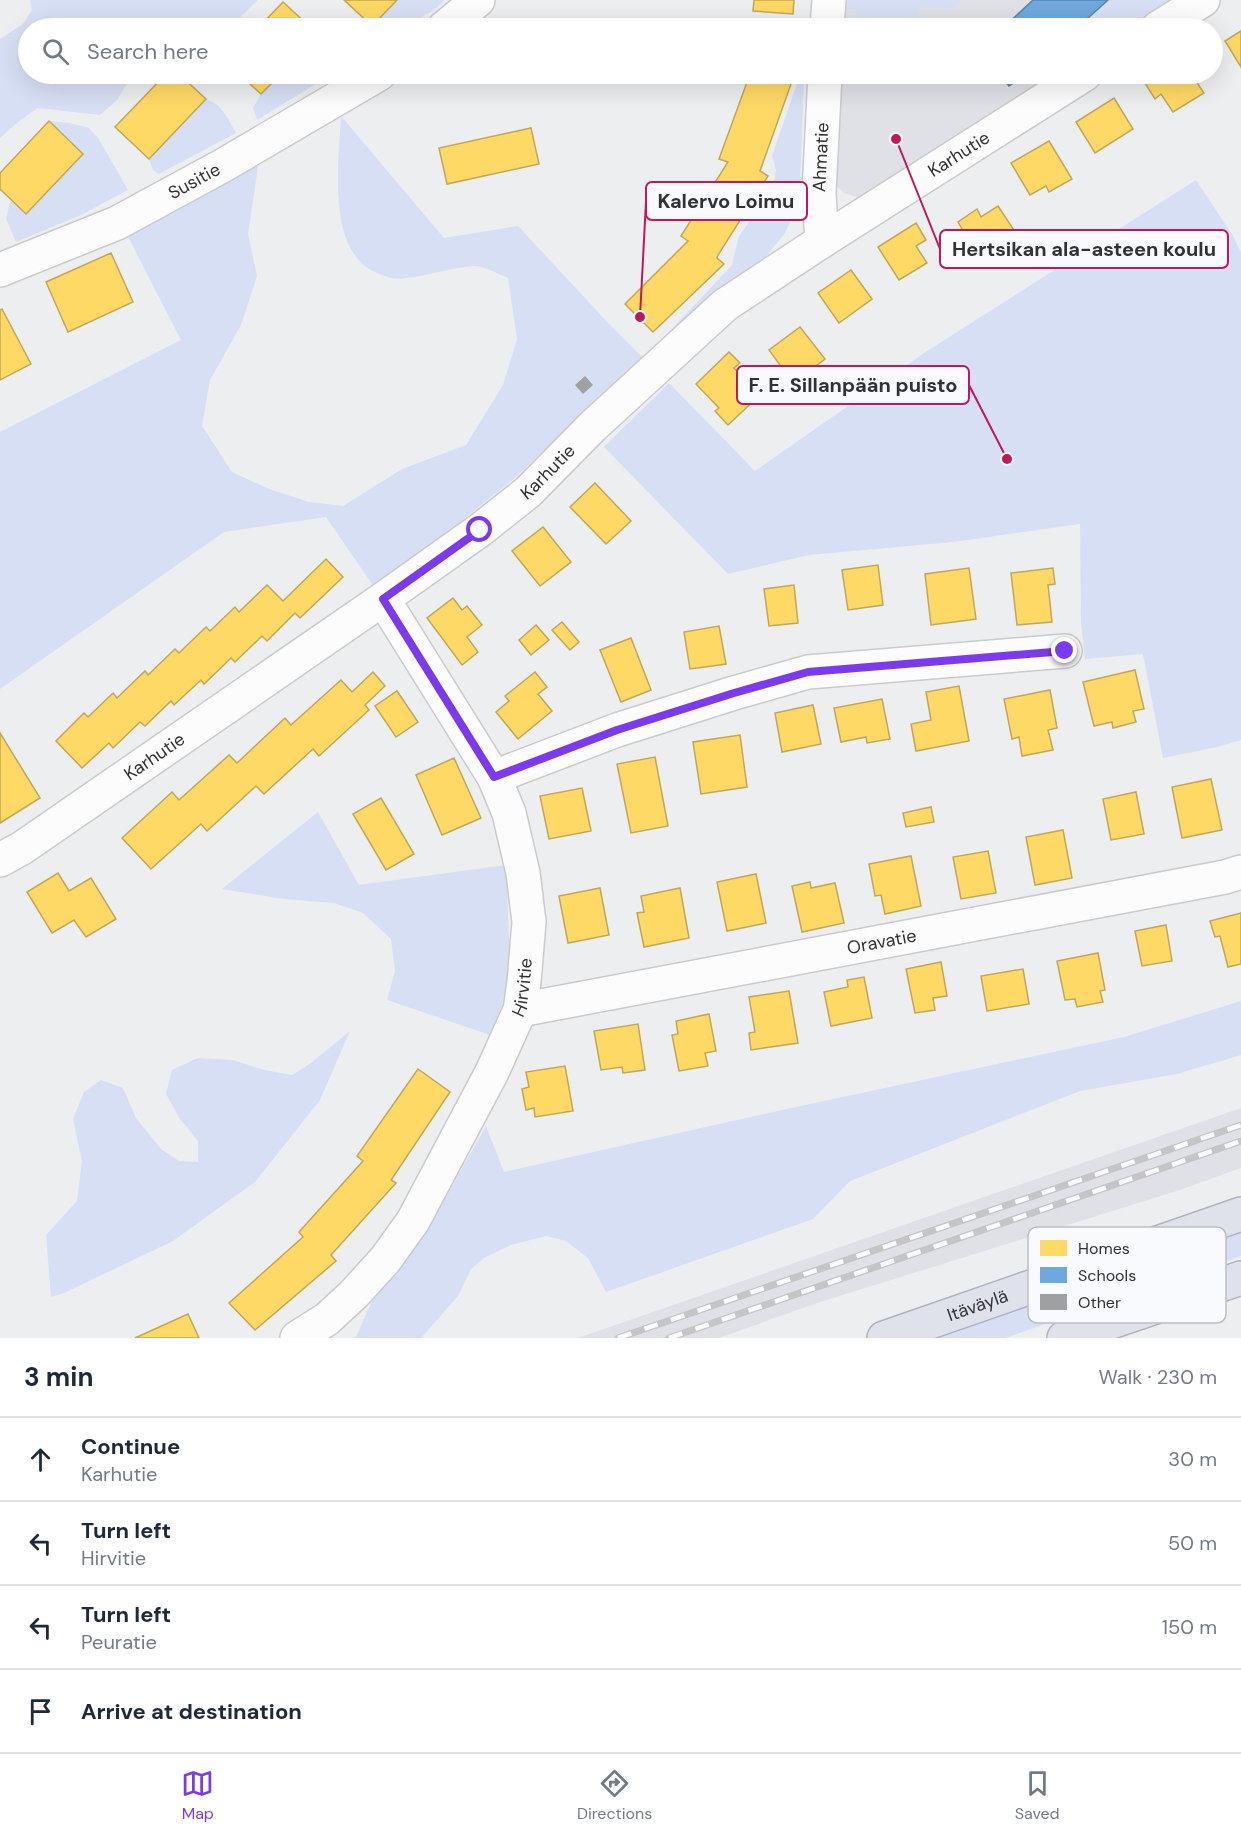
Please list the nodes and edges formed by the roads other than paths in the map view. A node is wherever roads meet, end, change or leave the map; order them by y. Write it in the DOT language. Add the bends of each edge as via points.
graph roads {
  1 [pos="478,0"];
  2 [pos="829,0"];
  3 [pos="1203,0"];
  4 [pos="456,18"];
  5 [pos="828,18"];
  6 [pos="1174,18"];
  7 [pos="362,84"];
  8 [pos="824,84"];
  9 [pos="1069,84"];
  10 [pos="822,241"];
  11 [pos="0,270"];
  12 [pos="383,599"];
  13 [pos="1065,651"];
  14 [pos="494,777"];
  15 [pos="0,860"];
  16 [pos="1241,872"];
  17 [pos="520,1011"];
  18 [pos="1241,1214"];
  19 [pos="1204,1227"];
  20 [pos="1241,1278"];
  21 [pos="1226,1283"];
  22 [pos="1028,1288"];
  23 [pos="1108,1323"];
  24 [pos="297,1338"];
  25 [pos="884,1338"];
  26 [pos="1064,1338"];
  1 -- 4 [label="street"];
  2 -- 5 [label="street"];
  3 -- 6 [label="street"];
  7 -- 11 [label="street, Susitie" via="117,223"];
  8 -- 10 [label="street, Ahmatie" via="819,193"];
  9 -- 10 [label="street, Karhutie"];
  10 -- 12 [label="street, Karhutie" via="725,305 592,427 528,492"];
  12 -- 14 [label="street, Hirvitie"];
  12 -- 15 [label="street, Karhutie"];
  13 -- 14 [label="street" via="808,672 617,730"];
  14 -- 17 [label="street, Hirvitie" via="509,813 529,922"];
  16 -- 17 [label="street, Oravatie"];
  17 -- 24 [label="street, Hirvitie" via="413,1221 385,1260 353,1294 327,1319"];
  18 -- 19 [label="highway, Itäväylä"];
  20 -- 21 [label="highway"];
  22 -- 25 [label="highway, Itäväylä"];
  23 -- 26 [label="highway"];
}
